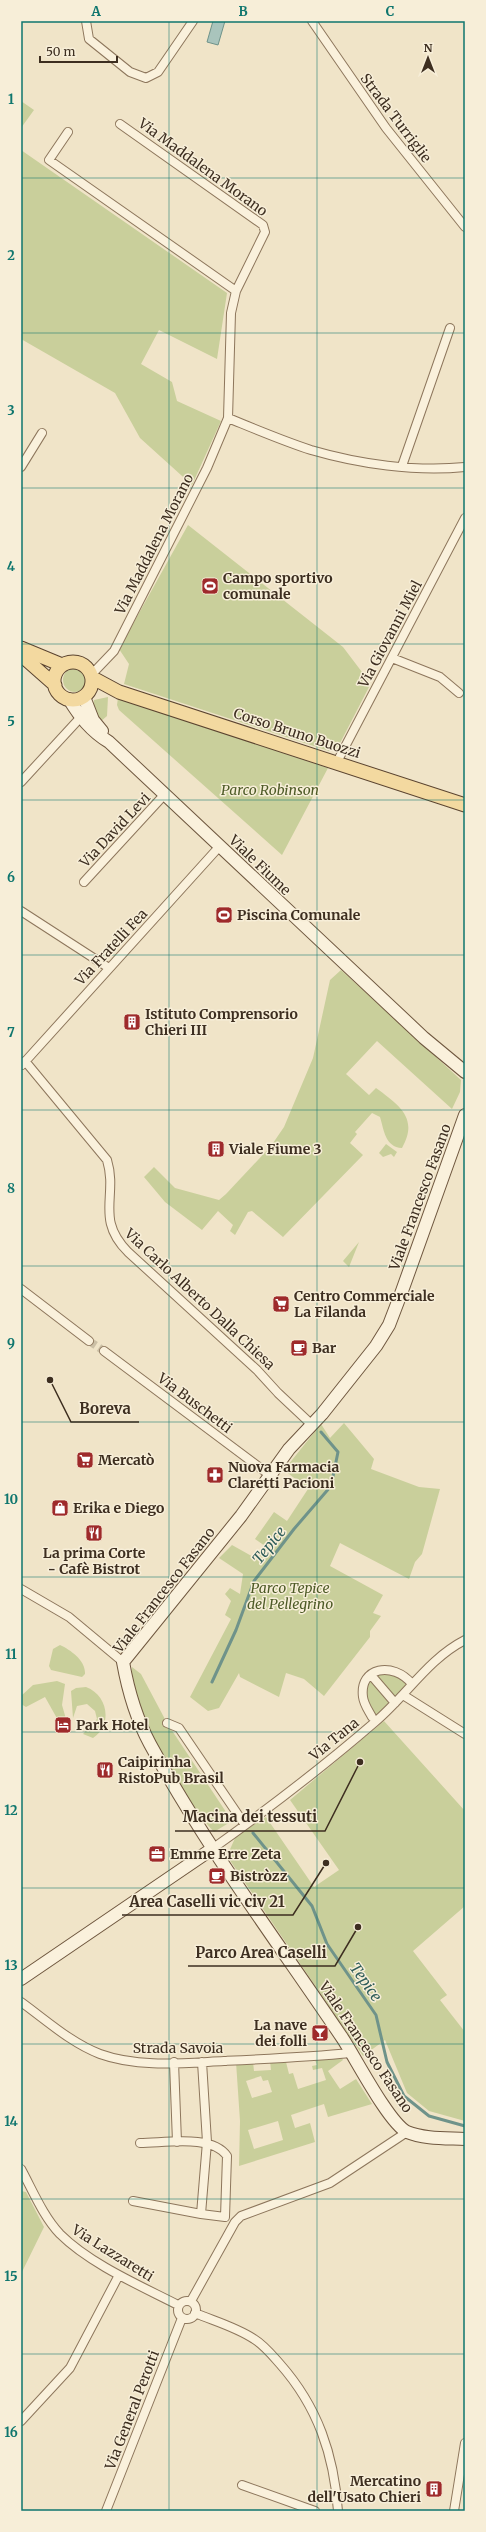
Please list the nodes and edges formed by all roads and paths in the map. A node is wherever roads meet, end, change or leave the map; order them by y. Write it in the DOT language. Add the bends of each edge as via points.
graph roads {
  1 [pos="86,21"];
  2 [pos="193,21"];
  3 [pos="312,21"];
  4 [pos="120,124"];
  5 [pos="68,132"];
  6 [pos="465,227"];
  7 [pos="236,292"];
  8 [pos="450,328"];
  9 [pos="228,418"];
  10 [pos="42,433"];
  11 [pos="402,466"];
  12 [pos="21,467"];
  13 [pos="465,467"];
  14 [pos="465,518"];
  15 [pos="21,648"];
  16 [pos="21,655"];
  17 [pos="392,658"];
  18 [pos="62,665"];
  19 [pos="92,676"];
  20 [pos="54,685"];
  21 [pos="119,692"];
  22 [pos="459,693"];
  23 [pos="85,696"];
  24 [pos="69,700"];
  25 [pos="80,718"];
  26 [pos="109,742"];
  27 [pos="337,762"];
  28 [pos="21,782"];
  29 [pos="164,795"];
  30 [pos="465,805"];
  31 [pos="219,847"];
  32 [pos="84,882"];
  33 [pos="21,911"];
  34 [pos="109,968"];
  35 [pos="23,1063"];
  36 [pos="465,1072"];
  37 [pos="465,1115"];
  38 [pos="21,1289"];
  39 [pos="89,1341"];
  40 [pos="104,1351"];
  41 [pos="311,1424"];
  42 [pos="271,1476"];
  43 [pos="21,1589"];
  44 [pos="465,1640"];
  45 [pos="123,1662"];
  46 [pos="371,1676"];
  47 [pos="412,1684"];
  48 [pos="403,1695"];
  49 [pos="395,1703"];
  50 [pos="372,1718"];
  51 [pos="167,1723"];
  52 [pos="465,1734"];
  53 [pos="245,1826"];
  54 [pos="212,1849"];
  55 [pos="21,1979"];
  56 [pos="21,2002"];
  57 [pos="351,2053"];
  58 [pos="174,2062"];
  59 [pos="202,2062"];
  60 [pos="407,2132"];
  61 [pos="465,2139"];
  62 [pos="177,2142"];
  63 [pos="207,2142"];
  64 [pos="140,2143"];
  65 [pos="21,2169"];
  66 [pos="24,2181"];
  67 [pos="133,2201"];
  68 [pos="201,2214"];
  69 [pos="225,2217"];
  70 [pos="235,2222"];
  71 [pos="119,2275"];
  72 [pos="191,2301"];
  73 [pos="178,2305"];
  74 [pos="195,2313"];
  75 [pos="182,2318"];
  76 [pos="21,2421"];
  77 [pos="465,2443"];
  78 [pos="242,2485"];
  79 [pos="106,2511"];
  80 [pos="315,2511"];
  81 [pos="338,2511"];
  82 [pos="454,2511"];
  1 -- 2 [label="street" via="89,40 130,72 146,78 158,72"];
  3 -- 6 [label="street, Strada Turriglie" via="386,128"];
  4 -- 7 [label="street, Via Maddalena Morano" via="263,225 265,232"];
  5 -- 7 [label="street" via="49,160"];
  7 -- 9 [label="street, Via Maddalena Morano" via="230,320"];
  8 -- 11 [label="street"];
  9 -- 11 [label="street" via="310,449 343,458"];
  9 -- 19 [label="street, Via Maddalena Morano" via="207,468 114,651"];
  10 -- 12 [label="street"];
  11 -- 13 [label="street"];
  14 -- 17 [label="street, Via Giovanni Miel"];
  15 -- 18 [label="main road"];
  16 -- 20 [label="main road"];
  17 -- 22 [label="street" via="440,677"];
  17 -- 27 [label="street, Via Giovanni Miel"];
  18 -- 19 [label="main road" via="78,662 84,664"];
  18 -- 20 [label="main road" via="56,671"];
  19 -- 21 [label="main road, Corso Bruno Buozzi"];
  19 -- 23 [label="main road" via="91,690"];
  20 -- 24 [label="main road" via="59,693"];
  21 -- 23 [label="main road, Corso Bruno Buozzi"];
  21 -- 27 [label="main road, Corso Bruno Buozzi"];
  23 -- 24 [label="main road"];
  23 -- 26 [label="street, Viale Fiume" via="93,720"];
  24 -- 25 [label="street, Viale Fiume"];
  25 -- 26 [label="street, Viale Fiume"];
  25 -- 28 [label="street"];
  26 -- 29 [label="street, Viale Fiume"];
  27 -- 30 [label="main road, Corso Bruno Buozzi"];
  29 -- 31 [label="street, Viale Fiume"];
  29 -- 32 [label="street, Via David Levi"];
  31 -- 34 [label="street, Via Fratelli Fea"];
  31 -- 36 [label="street, Viale Fiume" via="418,1033"];
  33 -- 34 [label="street"];
  34 -- 35 [label="street, Via Fratelli Fea"];
  35 -- 41 [label="street, Via Carlo Alberto Dalla Chiesa" via="107,1160 110,1169 110,1224 114,1236 128,1252 258,1370 278,1394"];
  37 -- 41 [label="street, Viale Francesco Fasano" via="389,1325 376,1346 322,1414"];
  38 -- 39 [label="street"];
  40 -- 42 [label="street, Via Buschetti"];
  41 -- 42 [label="street, Viale Francesco Fasano" via="289,1449"];
  42 -- 45 [label="street, Viale Francesco Fasano"];
  43 -- 45 [label="street" via="69,1617"];
  44 -- 47 [label="street, Via Tana" via="430,1664"];
  45 -- 54 [label="street, Viale Francesco Fasano" via="137,1714 149,1743"];
  46 -- 47 [label="street" via="388,1668 405,1675"];
  46 -- 49 [label="street"];
  46 -- 50 [label="street" via="365,1683 363,1698"];
  47 -- 48 [label="street, Via Tana"];
  48 -- 49 [label="street, Via Tana"];
  48 -- 52 [label="street"];
  49 -- 53 [label="street, Via Tana" via="284,1798"];
  51 -- 53 [label="street" via="179,1728"];
  53 -- 54 [label="street, Via Tana"];
  54 -- 55 [label="street"];
  54 -- 57 [label="street, Viale Francesco Fasano"];
  56 -- 58 [label="street, Strada Savoia" via="70,2038 98,2053 138,2063"];
  57 -- 59 [label="street, Strada Savoia"];
  57 -- 60 [label="street, Viale Francesco Fasano" via="392,2118"];
  58 -- 59 [label="street, Strada Savoia"];
  58 -- 62 [label="street"];
  59 -- 63 [label="street"];
  60 -- 61 [label="street, Viale Francesco Fasano" via="436,2138"];
  60 -- 70 [label="street" via="330,2183 248,2212"];
  62 -- 63 [label="street"];
  62 -- 64 [label="street"];
  63 -- 68 [label="street"];
  63 -- 69 [label="street" via="222,2148 227,2156"];
  65 -- 66 [label="street, Via Lazzaretti"];
  66 -- 71 [label="street, Via Lazzaretti" via="60,2234"];
  67 -- 68 [label="street"];
  68 -- 69 [label="street"];
  69 -- 70 [label="street"];
  70 -- 72 [label="street"];
  71 -- 73 [label="street, Via Lazzaretti"];
  71 -- 76 [label="street" via="70,2368"];
  72 -- 73 [label="street" via="185,2300"];
  72 -- 74 [label="street" via="196,2308"];
  73 -- 75 [label="street" via="177,2311"];
  74 -- 75 [label="street" via="188,2319"];
  74 -- 81 [label="street" via="254,2339 300,2388 313,2410 323,2436"];
  75 -- 79 [label="street, Via General Perotti"];
  77 -- 82 [label="street"];
  78 -- 80 [label="street"];
}
